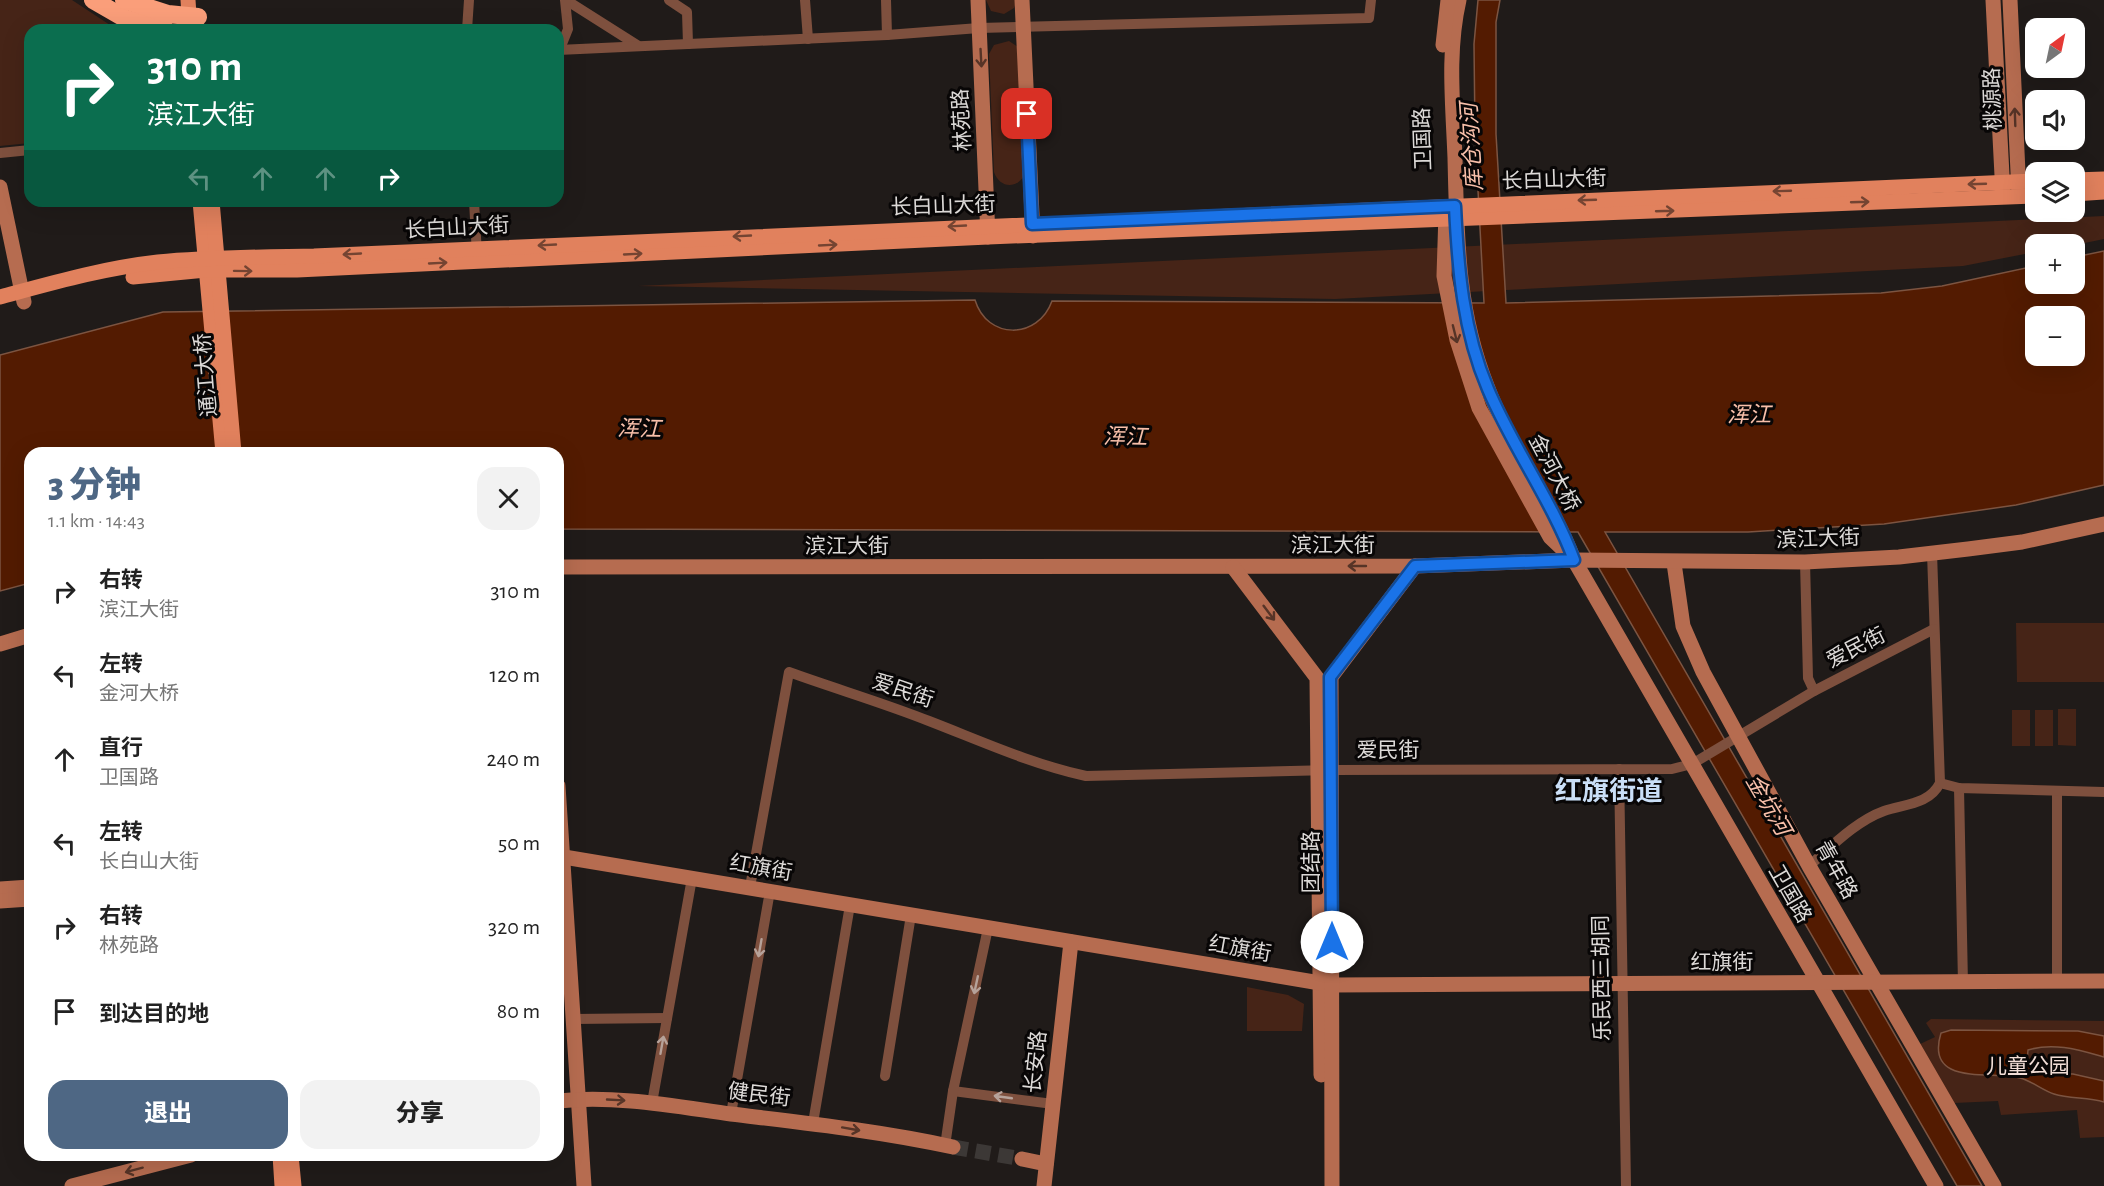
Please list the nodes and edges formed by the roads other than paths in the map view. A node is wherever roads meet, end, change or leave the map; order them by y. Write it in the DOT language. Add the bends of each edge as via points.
graph roads {
  1 [pos="93,0"];
  2 [pos="124,0"];
  3 [pos="469,0"];
  4 [pos="566,0"];
  5 [pos="669,0"];
  6 [pos="805,0"];
  7 [pos="886,0"];
  8 [pos="978,0"];
  9 [pos="1022,0"];
  10 [pos="1371,0"];
  11 [pos="1448,0"];
  12 [pos="1459,0"];
  13 [pos="1993,0"];
  14 [pos="2010,0"];
  15 [pos="194,15"];
  16 [pos="144,24"];
  17 [pos="467,24"];
  18 [pos="1023,27"];
  19 [pos="979,28"];
  20 [pos="887,35"];
  21 [pos="564,38"];
  22 [pos="808,39"];
  23 [pos="688,44"];
  24 [pos="637,45"];
  25 [pos="564,50"];
  26 [pos="24,151"];
  27 [pos="0,153"];
  28 [pos="2104,179"];
  29 [pos="2085,180"];
  30 [pos="2025,186"];
  31 [pos="0,188"];
  32 [pos="2019,189"];
  33 [pos="2002,190"];
  34 [pos="2025,191"];
  35 [pos="2104,192"];
  36 [pos="2085,193"];
  37 [pos="201,207"];
  38 [pos="212,207"];
  39 [pos="474,207"];
  40 [pos="1451,213"];
  41 [pos="1033,230"];
  42 [pos="988,231"];
  43 [pos="477,255"];
  44 [pos="211,264"];
  45 [pos="1451,276"];
  46 [pos="214,294"];
  47 [pos="0,297"];
  48 [pos="22,297"];
  49 [pos="0,308"];
  50 [pos="223,447"];
  51 [pos="233,447"];
  52 [pos="2104,524"];
  53 [pos="1932,553"];
  54 [pos="1574,560"];
  55 [pos="1805,561"];
  56 [pos="1674,563"];
  57 [pos="1415,566"];
  58 [pos="564,567"];
  59 [pos="1233,567"];
  60 [pos="1934,630"];
  61 [pos="24,637"];
  62 [pos="0,644"];
  63 [pos="1324,678"];
  64 [pos="1814,691"];
  65 [pos="1736,737"];
  66 [pos="1697,761"];
  67 [pos="1619,769"];
  68 [pos="1326,770"];
  69 [pos="1940,783"];
  70 [pos="1959,788"];
  71 [pos="2057,791"];
  72 [pos="2104,792"];
  73 [pos="564,858"];
  74 [pos="1809,866"];
  75 [pos="692,878"];
  76 [pos="24,887"];
  77 [pos="750,887"];
  78 [pos="0,889"];
  79 [pos="770,891"];
  80 [pos="24,899"];
  81 [pos="0,901"];
  82 [pos="850,905"];
  83 [pos="564,915"];
  84 [pos="911,915"];
  85 [pos="988,928"];
  86 [pos="1071,942"];
  87 [pos="2057,981"];
  88 [pos="2104,981"];
  89 [pos="1823,982"];
  90 [pos="1871,982"];
  91 [pos="1622,983"];
  92 [pos="1326,984"];
  93 [pos="1963,984"];
  94 [pos="667,1018"];
  95 [pos="573,1019"];
  96 [pos="885,1076"];
  97 [pos="953,1090"];
  98 [pos="578,1099"];
  99 [pos="564,1100"];
  100 [pos="652,1103"];
  101 [pos="1053,1104"];
  102 [pos="731,1114"];
  103 [pos="813,1123"];
  104 [pos="949,1146"];
  105 [pos="1022,1159"];
  106 [pos="168,1161"];
  107 [pos="280,1161"];
  108 [pos="292,1161"];
  109 [pos="1046,1164"];
  110 [pos="72,1186"];
  111 [pos="282,1186"];
  112 [pos="294,1186"];
  113 [pos="584,1186"];
  114 [pos="1044,1186"];
  115 [pos="1323,1186"];
  116 [pos="1332,1186"];
  117 [pos="1626,1186"];
  118 [pos="1936,1186"];
  119 [pos="1994,1186"];
  1 -- 16 [label="highway" via="126,19"];
  2 -- 15 [label="highway" via="168,14"];
  3 -- 17 [label="street"];
  4 -- 21 [label="street" via="568,29"];
  4 -- 24 [label="street"];
  5 -- 23 [label="street" via="687,12"];
  6 -- 22 [label="street"];
  7 -- 20 [label="street"];
  8 -- 19 [label="street, 林苑路"];
  9 -- 18 [label="street"];
  10 -- 18 [label="street" via="1369,18"];
  11 -- 40 [label="street, 卫国路" via="1443,27 1442,89"];
  12 -- 40 [label="street, 卫国路" via="1452,56"];
  13 -- 33 [label="street, 桃源路"];
  32 -- 14 [label="street, 桃源路, one-way"];
  18 -- 19 [label="street"];
  18 -- 41 [label="street"];
  19 -- 20 [label="street"];
  19 -- 42 [label="street, 林苑路, one-way"];
  20 -- 22 [label="street"];
  22 -- 23 [label="street"];
  23 -- 24 [label="street"];
  24 -- 25 [label="street"];
  26 -- 27 [label="street"];
  28 -- 29 [label="main road"];
  30 -- 32 [label="main road, 长白山大街"];
  31 -- 48 [label="street"];
  32 -- 33 [label="main road, 长白山大街"];
  32 -- 34 [label="main road, 长白山大街"];
  33 -- 40 [label="main road, 长白山大街"];
  35 -- 36 [label="main road"];
  37 -- 44 [label="main road"];
  38 -- 44 [label="main road"];
  39 -- 43 [label="street"];
  40 -- 41 [label="main road, 长白山大街"];
  40 -- 45 [label="street, 卫国路"];
  41 -- 42 [label="main road, 长白山大街"];
  42 -- 43 [label="main road, 长白山大街"];
  43 -- 44 [label="main road, 长白山大街" via="252,272"];
  44 -- 46 [label="main road"];
  44 -- 48 [label="main road, 长白山大街" via="155,262 82,275"];
  45 -- 54 [label="street, 金河大桥" via="1488,389"];
  45 -- 54 [label="street, 金河大桥, one-way" via="1457,340 1479,408 1550,537"];
  46 -- 50 [label="main road, 通江大桥"];
  46 -- 51 [label="main road, 通江大桥"];
  47 -- 48 [label="main road, 长白山大街"];
  48 -- 49 [label="main road, 长白山大街"];
  52 -- 53 [label="street, 滨江大街" via="2022,542"];
  53 -- 55 [label="street, 滨江大街"];
  53 -- 60 [label="street"];
  54 -- 56 [label="street, 滨江大街"];
  54 -- 57 [label="street, 滨江大街"];
  54 -- 66 [label="street, 卫国路"];
  55 -- 56 [label="street, 滨江大街"];
  55 -- 64 [label="street" via="1808,678"];
  56 -- 65 [label="street, 青年路" via="1678,606 1687,640"];
  57 -- 59 [label="street, 滨江大街, one-way"];
  57 -- 63 [label="street"];
  58 -- 59 [label="street, 滨江大街"];
  59 -- 63 [label="street, one-way"];
  60 -- 64 [label="street, 爱民街"];
  60 -- 69 [label="street"];
  61 -- 62 [label="street"];
  63 -- 68 [label="street, 团结路"];
  64 -- 65 [label="street, 爱民街"];
  65 -- 66 [label="street, 爱民街"];
  65 -- 74 [label="street, 青年路"];
  66 -- 67 [label="street, 爱民街" via="1672,769"];
  66 -- 89 [label="street, 卫国路"];
  67 -- 68 [label="street, 爱民街"];
  67 -- 91 [label="street, 乐民西三胡同"];
  68 -- 77 [label="street, 爱民街" via="1086,776 964,737 789,672"];
  68 -- 92 [label="street, 团结路"];
  69 -- 70 [label="street"];
  69 -- 74 [label="street" via="1927,799 1881,812 1841,838"];
  70 -- 71 [label="street"];
  70 -- 93 [label="street"];
  71 -- 72 [label="street"];
  71 -- 87 [label="street"];
  73 -- 75 [label="street, 红旗街"];
  74 -- 90 [label="street, 青年路"];
  75 -- 77 [label="street, 红旗街"];
  75 -- 94 [label="street"];
  76 -- 78 [label="street"];
  77 -- 79 [label="street, 红旗街"];
  79 -- 82 [label="street, 红旗街"];
  79 -- 102 [label="street, one-way"];
  80 -- 81 [label="street"];
  82 -- 84 [label="street, 红旗街"];
  82 -- 103 [label="street"];
  83 -- 95 [label="street"];
  84 -- 85 [label="street, 红旗街"];
  84 -- 96 [label="street"];
  85 -- 86 [label="street, 红旗街"];
  85 -- 97 [label="street, one-way"];
  86 -- 92 [label="street, 红旗街"];
  86 -- 101 [label="street, 长安路"];
  87 -- 88 [label="street, 红旗街"];
  87 -- 93 [label="street, 红旗街"];
  89 -- 90 [label="street, 红旗街"];
  89 -- 91 [label="street, 红旗街"];
  89 -- 118 [label="street, 卫国路"];
  90 -- 93 [label="street, 红旗街"];
  90 -- 119 [label="street, 青年路"];
  91 -- 92 [label="street, 红旗街"];
  91 -- 117 [label="street, 乐民西三胡同"];
  92 -- 115 [label="street, 团结路"];
  92 -- 116 [label="street, 团结路"];
  94 -- 95 [label="street"];
  100 -- 94 [label="street, one-way"];
  95 -- 98 [label="street"];
  101 -- 97 [label="street, one-way"];
  97 -- 104 [label="street"];
  98 -- 99 [label="street, 健民街"];
  98 -- 100 [label="street, 健民街, one-way"];
  98 -- 113 [label="street"];
  100 -- 102 [label="street, 健民街"];
  101 -- 109 [label="street, 长安路"];
  102 -- 103 [label="street, 健民街"];
  103 -- 104 [label="street, 健民街, one-way"];
  105 -- 109 [label="street"];
  106 -- 110 [label="street, one-way"];
  107 -- 111 [label="main road"];
  108 -- 112 [label="main road"];
  109 -- 114 [label="street, 长安路"];
}
